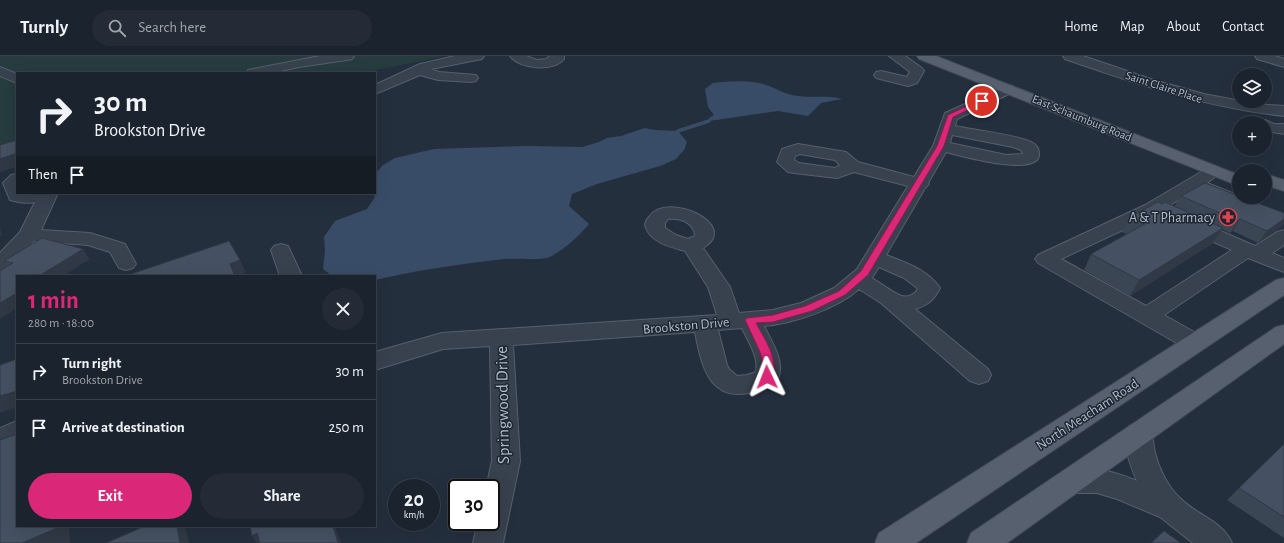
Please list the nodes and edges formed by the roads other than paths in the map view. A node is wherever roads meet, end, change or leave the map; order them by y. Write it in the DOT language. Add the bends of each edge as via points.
graph roads {
  1 [pos="347,56"];
  2 [pos="477,56"];
  3 [pos="517,56"];
  4 [pos="557,56"];
  5 [pos="896,56"];
  6 [pos="924,56"];
  7 [pos="950,56"];
  8 [pos="1070,56"];
  9 [pos="1262,56"];
  10 [pos="1284,63"];
  11 [pos="419,70"];
  12 [pos="0,71"];
  13 [pos="258,72"];
  14 [pos="881,75"];
  15 [pos="406,76"];
  16 [pos="376,78"];
  17 [pos="471,78"];
  18 [pos="16,79"];
  19 [pos="1008,89"];
  20 [pos="376,90"];
  21 [pos="1282,113"];
  22 [pos="1256,114"];
  23 [pos="1272,128"];
  24 [pos="1284,129"];
  25 [pos="1232,165"];
  26 [pos="852,166"];
  27 [pos="1215,171"];
  28 [pos="1232,178"];
  29 [pos="16,180"];
  30 [pos="1272,182"];
  31 [pos="920,184"];
  32 [pos="1194,184"];
  33 [pos="1284,186"];
  34 [pos="49,194"];
  35 [pos="1272,195"];
  36 [pos="1284,199"];
  37 [pos="1232,200"];
  38 [pos="1153,207"];
  39 [pos="29,235"];
  40 [pos="1284,236"];
  41 [pos="692,246"];
  42 [pos="281,250"];
  43 [pos="1252,252"];
  44 [pos="874,258"];
  45 [pos="126,264"];
  46 [pos="0,265"];
  47 [pos="1284,266"];
  48 [pos="291,275"];
  49 [pos="857,279"];
  50 [pos="1284,285"];
  51 [pos="896,304"];
  52 [pos="1147,316"];
  53 [pos="740,320"];
  54 [pos="705,323"];
  55 [pos="1284,333"];
  56 [pos="501,337"];
  57 [pos="1195,343"];
  58 [pos="376,361"];
  59 [pos="979,375"];
  60 [pos="16,432"];
  61 [pos="1139,434"];
  62 [pos="0,439"];
  63 [pos="1072,481"];
  64 [pos="1170,508"];
  65 [pos="488,543"];
  66 [pos="890,543"];
  67 [pos="982,543"];
  68 [pos="1217,543"];
  1 -- 13 [label="street"];
  2 -- 11 [label="street" via="443,62"];
  3 -- 4 [label="street" via="530,63 539,64 552,62"];
  5 -- 14 [label="street" via="917,71 912,80 908,82"];
  6 -- 19 [label="main road, East Schaumburg Road"];
  7 -- 25 [label="main road, East Schaumburg Road"];
  8 -- 22 [label="street, Saint Claire Place" via="1180,93"];
  9 -- 10 [label="street"];
  11 -- 15 [label="street"];
  11 -- 17 [label="street" via="438,76"];
  12 -- 18 [label="street"];
  15 -- 16 [label="street" via="389,75"];
  15 -- 20 [label="street"];
  19 -- 27 [label="main road, East Schaumburg Road"];
  19 -- 31 [label="street, Brookston Drive" via="950,116 943,138"];
  21 -- 22 [label="street, Saint Claire Place"];
  23 -- 24 [label="street"];
  26 -- 31 [label="street"];
  27 -- 28 [label="main road, East Schaumburg Road"];
  27 -- 32 [label="street"];
  29 -- 34 [label="street" via="12,183 16,196 28,198"];
  30 -- 33 [label="main road"];
  31 -- 44 [label="street, Brookston Drive"];
  32 -- 37 [label="street"];
  32 -- 38 [label="street"];
  34 -- 39 [label="street"];
  35 -- 36 [label="main road"];
  38 -- 43 [label="street"];
  38 -- 52 [label="street" via="1045,259"];
  39 -- 45 [label="street" via="90,239 118,248"];
  39 -- 46 [label="street"];
  40 -- 43 [label="street"];
  41 -- 53 [label="street"];
  42 -- 48 [label="street"];
  43 -- 47 [label="street"];
  43 -- 52 [label="street"];
  44 -- 49 [label="street, Brookston Drive" via="865,273"];
  44 -- 51 [label="street" via="916,275 929,288 923,299 914,303"];
  49 -- 51 [label="street"];
  49 -- 53 [label="street, Brookston Drive" via="842,293 809,308 773,318"];
  50 -- 57 [label="main road, North Meacham Road"];
  51 -- 59 [label="street"];
  52 -- 57 [label="street"];
  53 -- 54 [label="street, Brookston Drive"];
  53 -- 54 [label="street" via="765,352 770,367 767,377 742,386 731,384 720,376 712,358"];
  54 -- 56 [label="street, Brookston Drive"];
  55 -- 61 [label="main road"];
  56 -- 58 [label="street, Brookston Drive" via="442,341"];
  56 -- 65 [label="street, Springwood Drive" via="506,461"];
  57 -- 66 [label="main road, North Meacham Road"];
  60 -- 62 [label="street"];
  61 -- 63 [label="main road"];
  61 -- 64 [label="street" via="1140,450 1153,486"];
  63 -- 64 [label="street" via="1097,481 1116,485"];
  63 -- 67 [label="main road"];
  64 -- 68 [label="street"];
}
